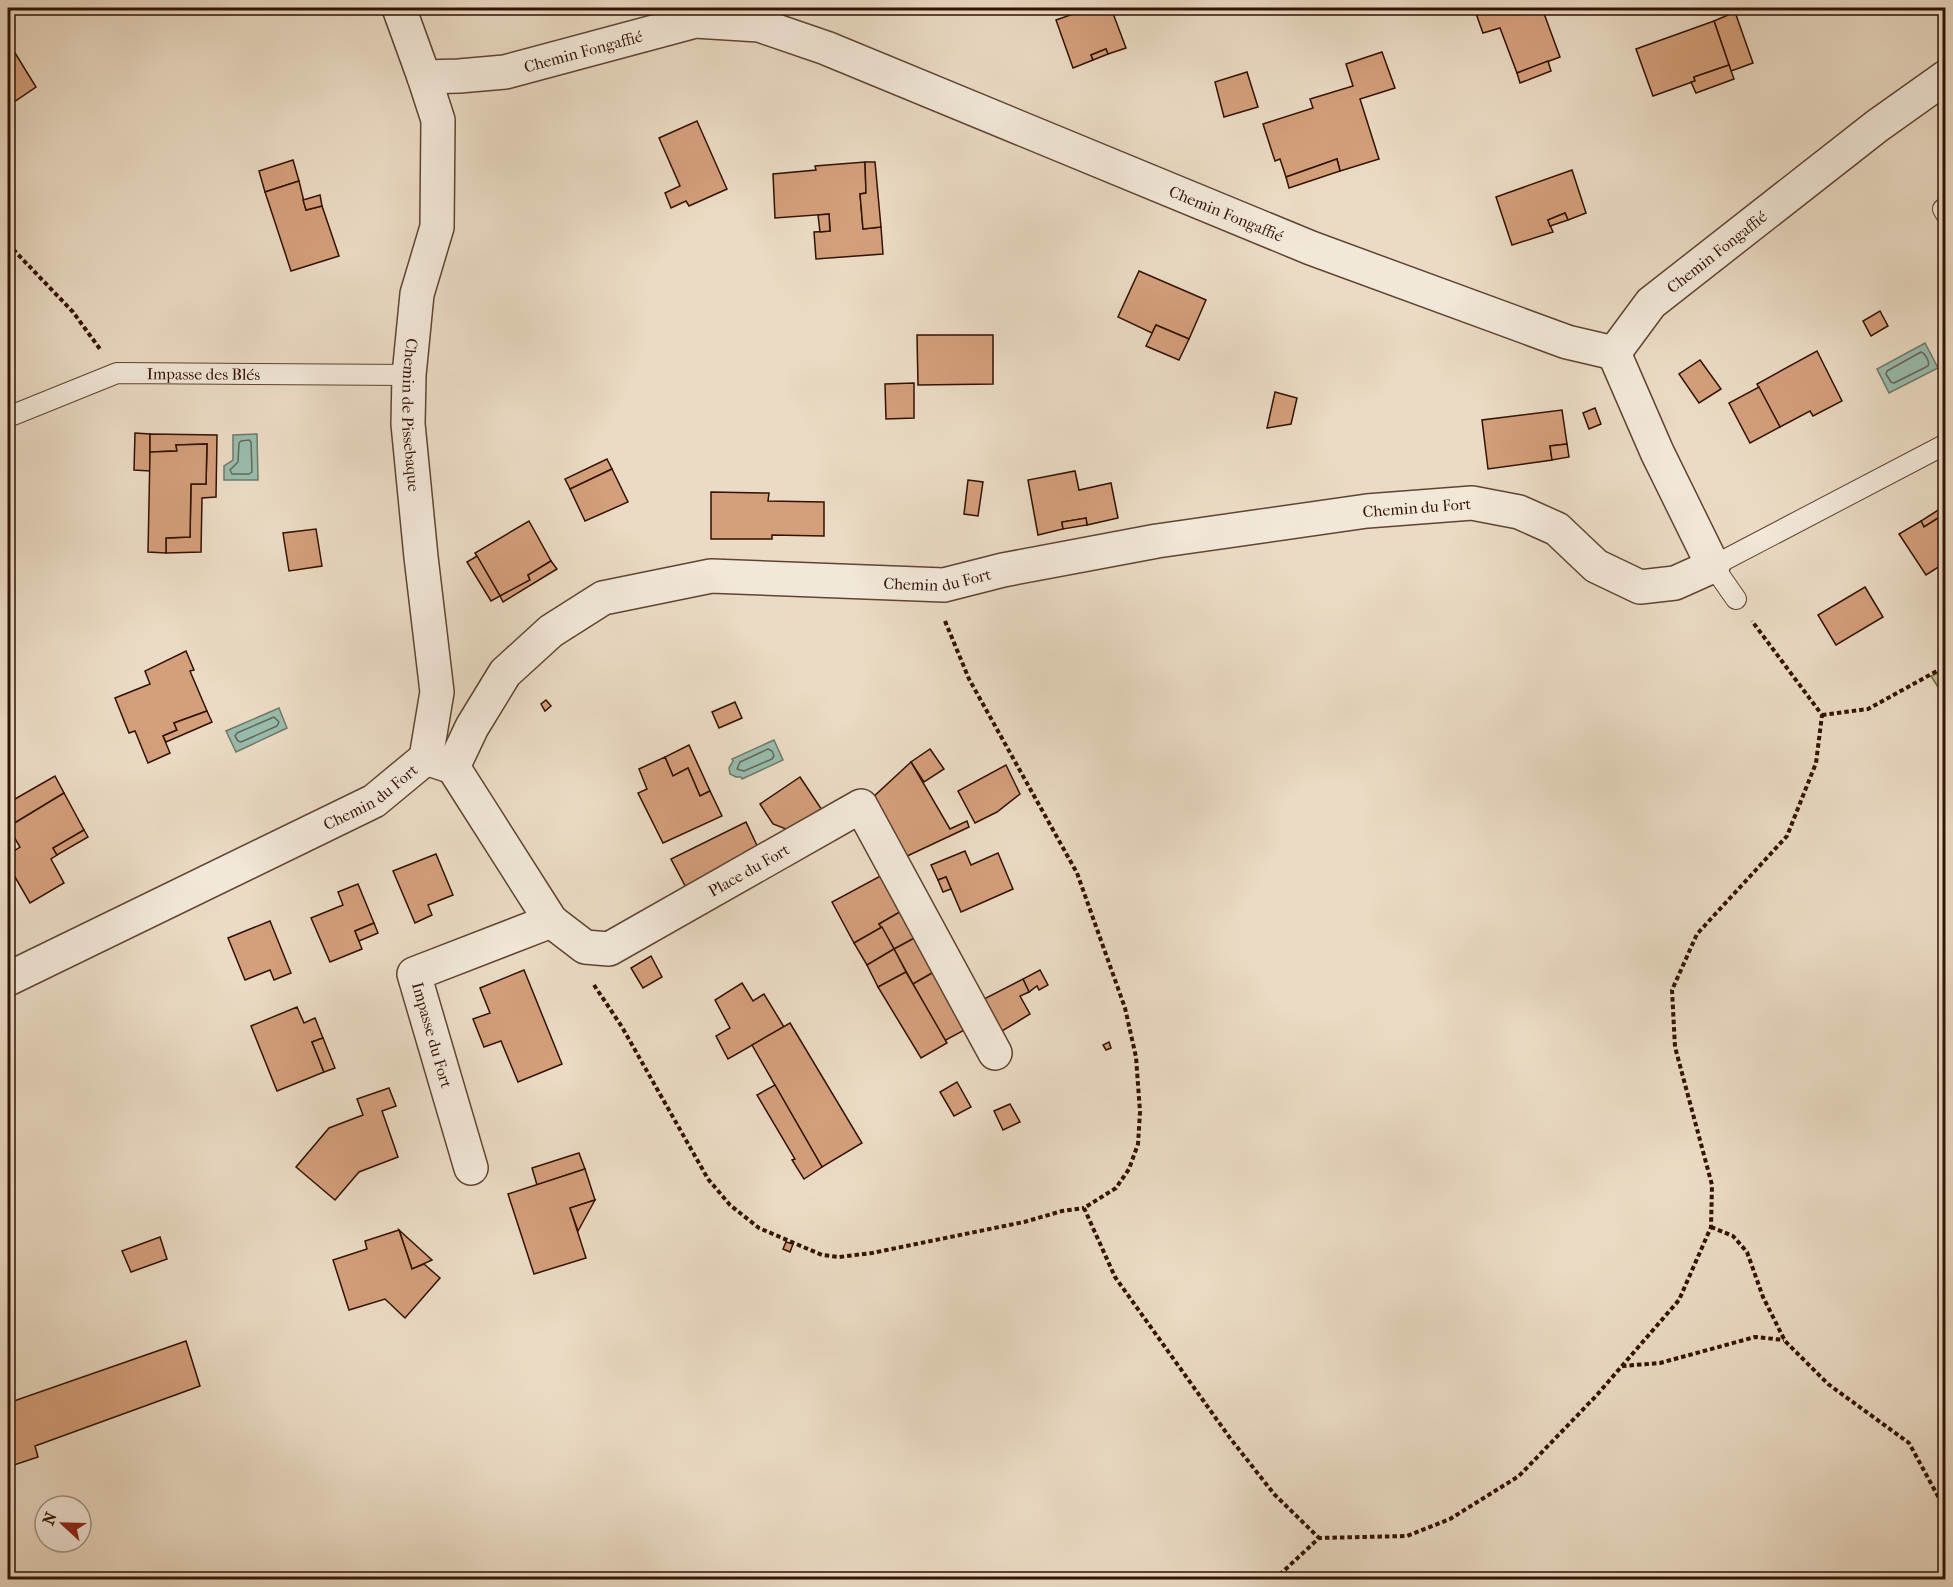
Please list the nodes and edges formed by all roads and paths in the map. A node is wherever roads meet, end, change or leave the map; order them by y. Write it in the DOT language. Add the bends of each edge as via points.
graph roads {
  1 [pos="399,8"];
  2 [pos="424,77"];
  3 [pos="1946,77"];
  4 [pos="8,244"];
  5 [pos="1614,353"];
  6 [pos="117,374"];
  7 [pos="409,375"];
  8 [pos="8,417"];
  9 [pos="1946,444"];
  10 [pos="1713,566"];
  11 [pos="944,585"];
  12 [pos="1736,599"];
  13 [pos="1946,666"];
  14 [pos="1822,715"];
  15 [pos="439,762"];
  16 [pos="552,921"];
  17 [pos="585,947"];
  18 [pos="8,979"];
  19 [pos="995,1053"];
  20 [pos="471,1167"];
  21 [pos="1084,1208"];
  22 [pos="1711,1227"];
  23 [pos="1785,1341"];
  24 [pos="1622,1366"];
  25 [pos="1946,1512"];
  26 [pos="1319,1539"];
  27 [pos="1274,1580"];
  1 -- 2 [label="street, Chemin de Pissebaque"];
  2 -- 5 [label="street, Chemin Fongaffié" via="505,72 695,21 759,25 826,48 1311,248 1567,342"];
  2 -- 7 [label="street, Chemin de Pissebaque" via="438,120 437,227 417,294"];
  3 -- 5 [label="street, Chemin Fongaffié" via="1877,126 1651,303"];
  4 -- 6 [label="path" via="73,312"];
  5 -- 10 [label="street"];
  6 -- 7 [label="lane, Impasse des Blés"];
  6 -- 8 [label="lane, Impasse des Blés"];
  7 -- 15 [label="street, Chemin de Pissebaque" via="408,424 437,692"];
  9 -- 10 [label="lane, Chemin du Fort"];
  10 -- 11 [label="street, Chemin du Fort" via="1675,584 1640,587 1596,566 1557,529 1519,512 1472,503 1367,511 1157,541"];
  10 -- 12 [label="lane"];
  11 -- 15 [label="street, Chemin du Fort" via="711,576 603,598 551,631 505,673 472,727"];
  11 -- 21 [label="path" via="939,601 943,618 969,679 1077,873 1125,1008 1136,1057 1138,1144 1129,1169 1116,1188"];
  12 -- 14 [label="path"];
  13 -- 14 [label="path" via="1868,709"];
  14 -- 22 [label="path" via="1816,763 1787,836 1697,934 1672,990 1675,1047 1712,1185"];
  15 -- 16 [label="street"];
  15 -- 18 [label="street, Chemin du Fort" via="374,801"];
  16 -- 17 [label="street"];
  16 -- 20 [label="street, Impasse du Fort" via="414,974"];
  17 -- 19 [label="street, Place du Fort" via="609,949 861,806"];
  17 -- 21 [label="path" via="592,983 622,1027 708,1179 730,1205 759,1228 822,1255 838,1257"];
  21 -- 26 [label="path" via="1115,1277 1274,1494"];
  22 -- 23 [label="path" via="1733,1236 1747,1252 1763,1298"];
  22 -- 24 [label="path" via="1679,1300"];
  23 -- 24 [label="path" via="1755,1337 1660,1363"];
  23 -- 25 [label="path" via="1828,1384 1909,1443"];
  24 -- 26 [label="path" via="1519,1476 1450,1519 1407,1536"];
  26 -- 27 [label="path"];
}
